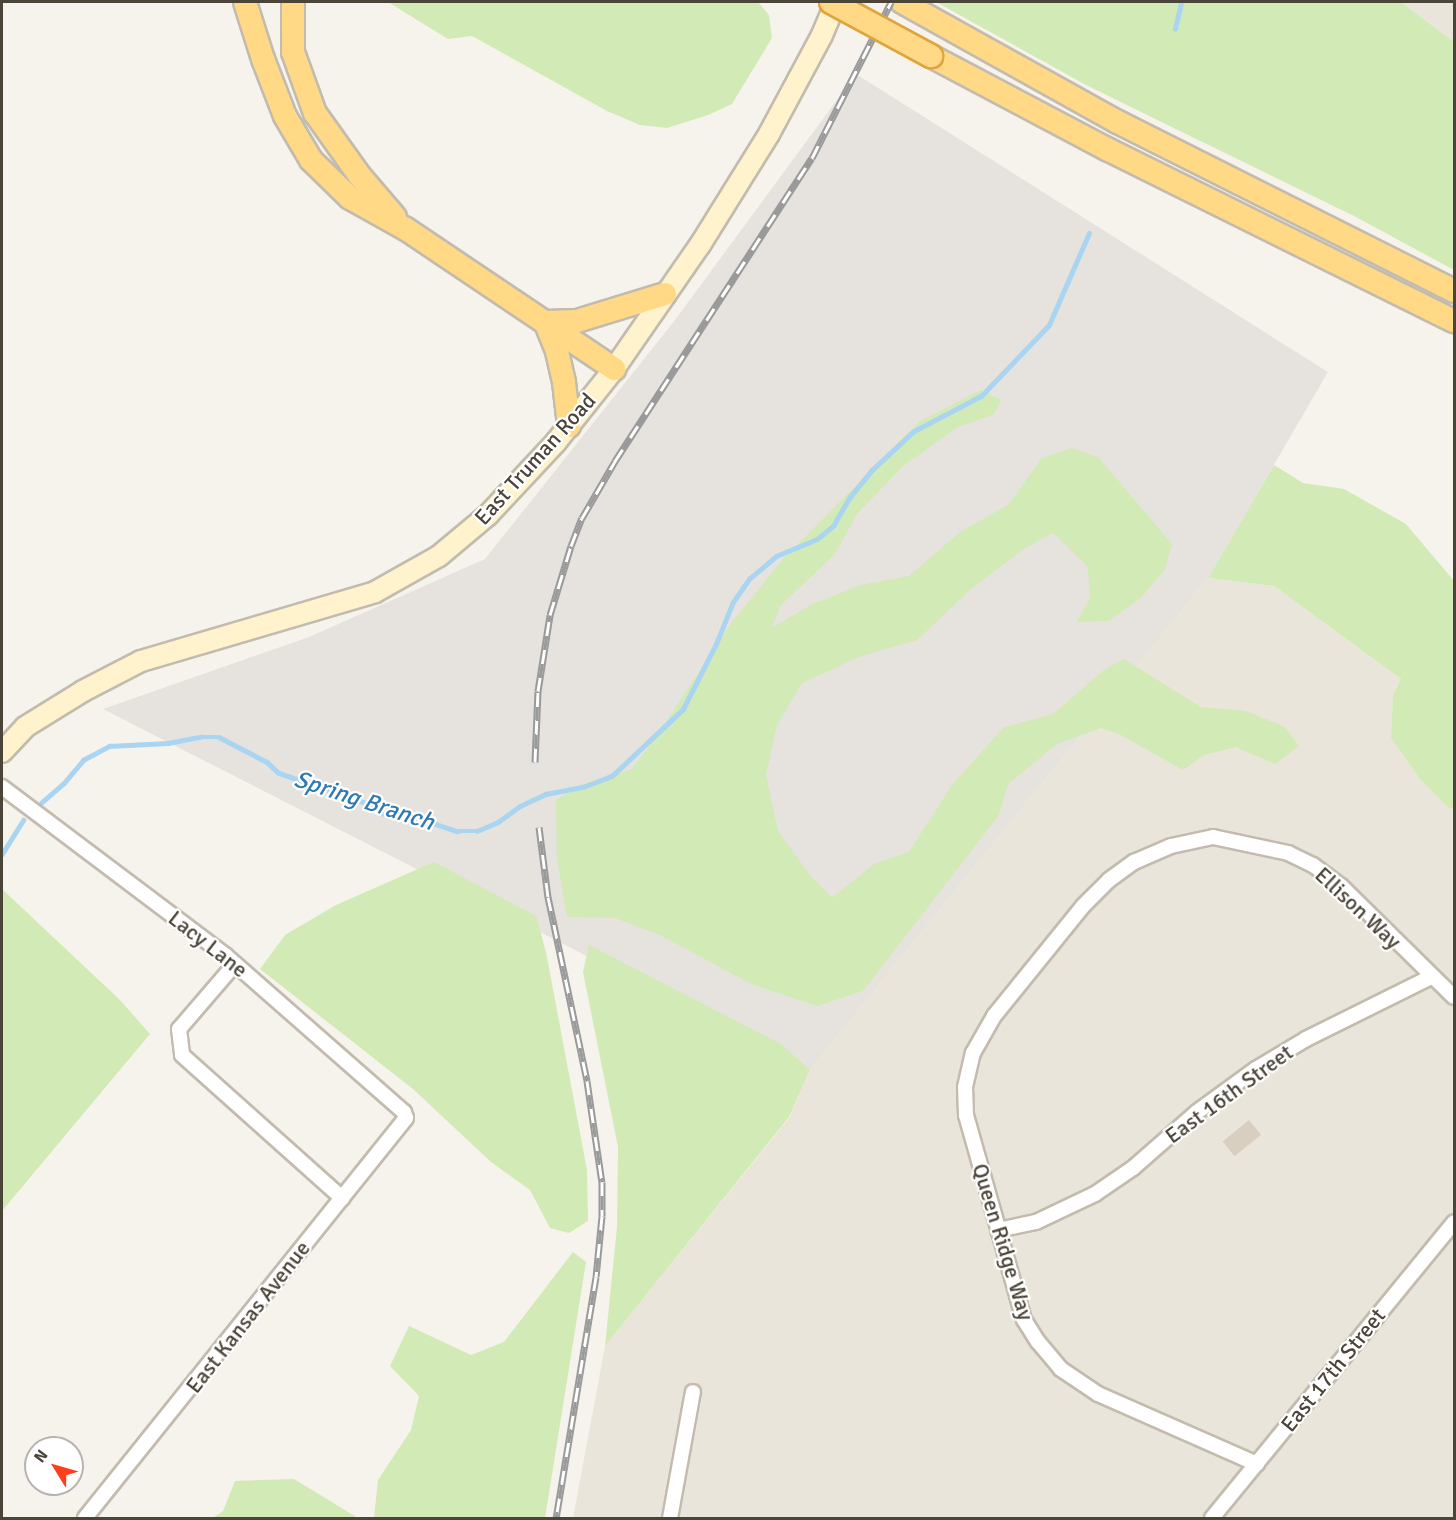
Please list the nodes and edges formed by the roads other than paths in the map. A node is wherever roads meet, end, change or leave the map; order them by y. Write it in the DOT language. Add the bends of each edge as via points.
graph roads {
  1 [pos="245,2"];
  2 [pos="293,2"];
  3 [pos="831,2"];
  4 [pos="836,2"];
  5 [pos="902,2"];
  6 [pos="406,229"];
  7 [pos="1455,291"];
  8 [pos="665,294"];
  9 [pos="1455,321"];
  10 [pos="545,322"];
  11 [pos="614,369"];
  12 [pos="569,426"];
  13 [pos="2,752"];
  14 [pos="2,787"];
  15 [pos="1213,837"];
  16 [pos="235,964"];
  17 [pos="1431,977"];
  18 [pos="1455,997"];
  19 [pos="404,1112"];
  20 [pos="342,1198"];
  21 [pos="1455,1222"];
  22 [pos="998,1230"];
  23 [pos="693,1392"];
  24 [pos="1257,1464"];
  25 [pos="85,1518"];
  26 [pos="670,1518"];
  27 [pos="1212,1518"];
  1 -- 6 [label="highway" via="285,116 311,160 350,198"];
  2 -- 6 [label="highway" via="292,52 315,113 358,175"];
  3 -- 9 [label="highway, bridge" via="1107,149"];
  4 -- 8 [label="main road, East Truman Road" via="770,134"];
  5 -- 7 [label="highway" via="1119,122"];
  6 -- 10 [label="highway"];
  8 -- 10 [label="highway" via="577,321"];
  8 -- 11 [label="main road, East Truman Road"];
  10 -- 11 [label="highway"];
  10 -- 12 [label="highway" via="557,351"];
  11 -- 12 [label="main road, East Truman Road"];
  12 -- 13 [label="main road, East Truman Road" via="488,515 439,556 375,592 141,661 25,727"];
  14 -- 16 [label="street, Lacy Lane"];
  15 -- 17 [label="street, Ellison Way" via="1288,853 1313,865 1341,886"];
  15 -- 22 [label="street, Queen Ridge Way" via="1171,846 1134,862 1108,880 994,1016 973,1053 965,1087 966,1115"];
  16 -- 19 [label="street, Lacy Lane"];
  16 -- 20 [label="street" via="180,1029 182,1055"];
  17 -- 18 [label="street, Ellison Way"];
  17 -- 22 [label="street, East 16th Street" via="1306,1039 1256,1069 1095,1194 1036,1222"];
  19 -- 20 [label="street, East Kansas Avenue" via="406,1118"];
  20 -- 25 [label="street, East Kansas Avenue"];
  21 -- 24 [label="street, East 17th Street"];
  22 -- 24 [label="street, Queen Ridge Way" via="1024,1320 1061,1369 1098,1394"];
  23 -- 26 [label="street"];
  24 -- 27 [label="street, East 17th Street"];
}
